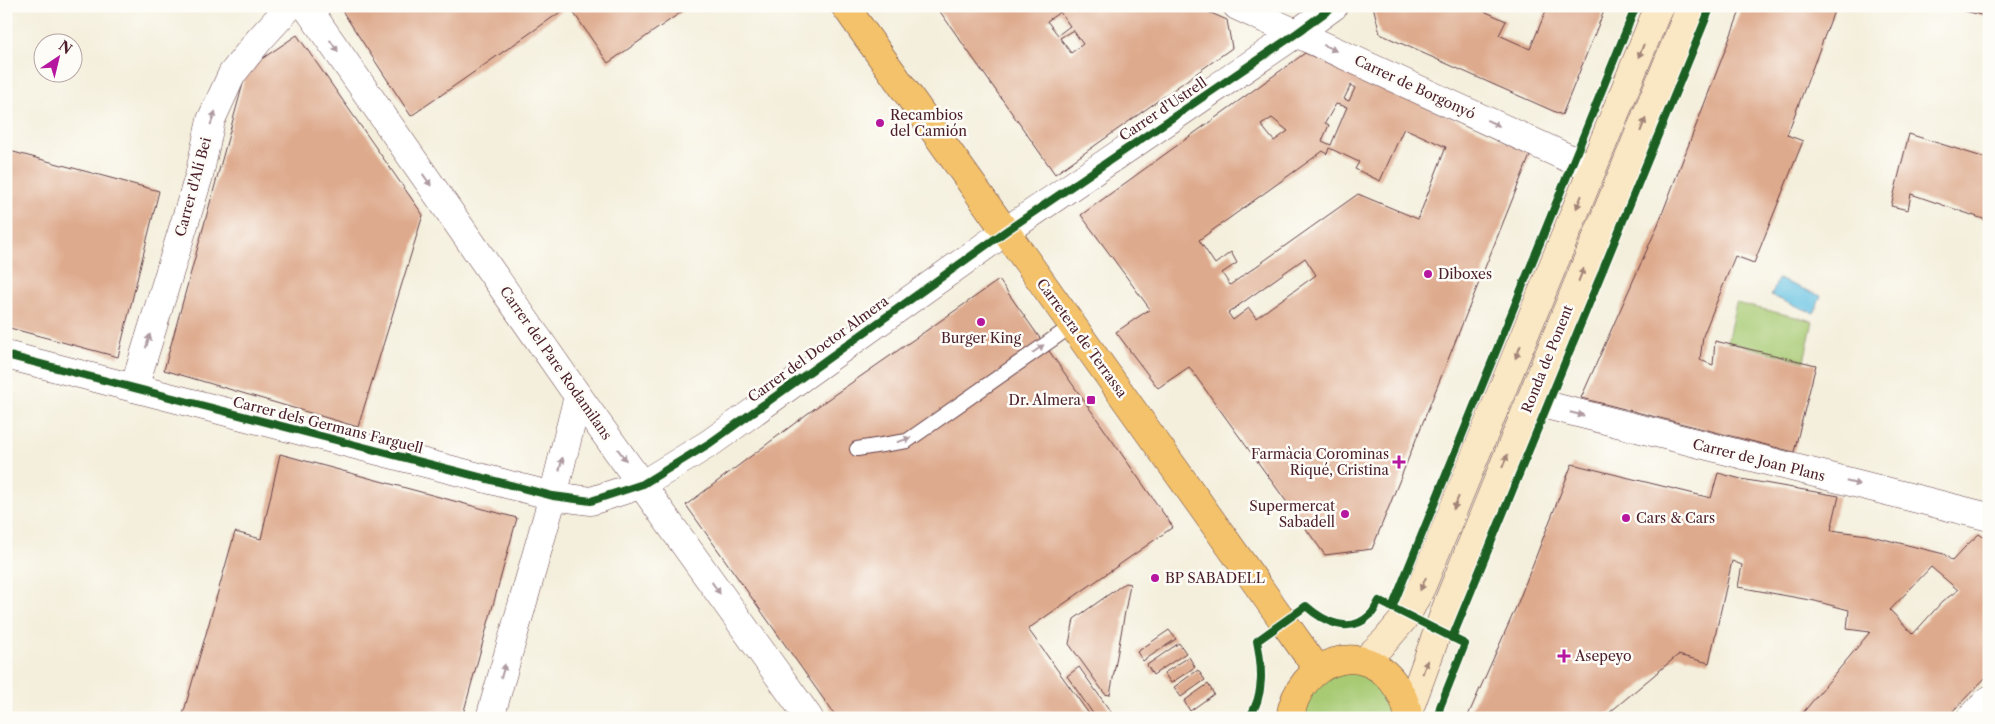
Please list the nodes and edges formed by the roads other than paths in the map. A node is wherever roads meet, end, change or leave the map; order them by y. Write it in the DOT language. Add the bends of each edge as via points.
graph roads {
  1 [pos="290,6"];
  2 [pos="306,6"];
  3 [pos="845,6"];
  4 [pos="1237,6"];
  5 [pos="1334,6"];
  6 [pos="1659,6"];
  7 [pos="1691,6"];
  8 [pos="1298,33"];
  9 [pos="1592,169"];
  10 [pos="1006,231"];
  11 [pos="1073,325"];
  12 [pos="6,355"];
  13 [pos="134,388"];
  14 [pos="578,396"];
  15 [pos="1530,401"];
  16 [pos="857,449"];
  17 [pos="643,484"];
  18 [pos="553,496"];
  19 [pos="1989,517"];
  20 [pos="1365,660"];
  21 [pos="1318,670"];
  22 [pos="1989,700"];
  23 [pos="1408,715"];
  24 [pos="490,718"];
  25 [pos="809,718"];
  26 [pos="1290,718"];
  27 [pos="1971,718"];
  13 -- 1 [label="street, Carrer d'Alí Bei, one-way" via="199,176 211,120 232,74"];
  2 -- 14 [label="street, Carrer del Pare Rodamilans, one-way"];
  3 -- 10 [label="main road, Carretera de Terrassa"];
  4 -- 8 [label="street, Carrer de Borgonyó"];
  5 -- 8 [label="street, Carrer d'Ustrell"];
  6 -- 9 [label="main road, one-way"];
  15 -- 7 [label="main road, Ronda de Ponent, one-way"];
  8 -- 9 [label="street, Carrer de Borgonyó, one-way"];
  8 -- 10 [label="street, Carrer d'Ustrell"];
  9 -- 20 [label="main road, one-way" via="1422,586 1407,615"];
  10 -- 11 [label="main road, Carretera de Terrassa"];
  10 -- 17 [label="street, Carrer del Doctor Almera" via="710,443"];
  16 -- 11 [label="lane, one-way" via="908,441"];
  11 -- 21 [label="main road, Carretera de Terrassa"];
  12 -- 13 [label="street, Carrer dels Germans Farguell"];
  13 -- 18 [label="street, Carrer dels Germans Farguell"];
  14 -- 17 [label="street, Carrer del Pare Rodamilans, one-way"];
  18 -- 14 [label="street, one-way"];
  15 -- 19 [label="street, Carrer de Joan Plans, one-way"];
  23 -- 15 [label="main road, Ronda de Ponent, one-way" via="1449,600"];
  17 -- 18 [label="street, Carrer dels Germans Farguell" via="591,501"];
  17 -- 25 [label="street, Carrer del Pare Rodamilans, one-way"];
  24 -- 18 [label="street, one-way"];
  20 -- 21 [label="main road" via="1333,662"];
  20 -- 23 [label="main road" via="1391,678 1400,691"];
  21 -- 26 [label="main road" via="1296,695"];
  22 -- 27 [label="street"];
}
